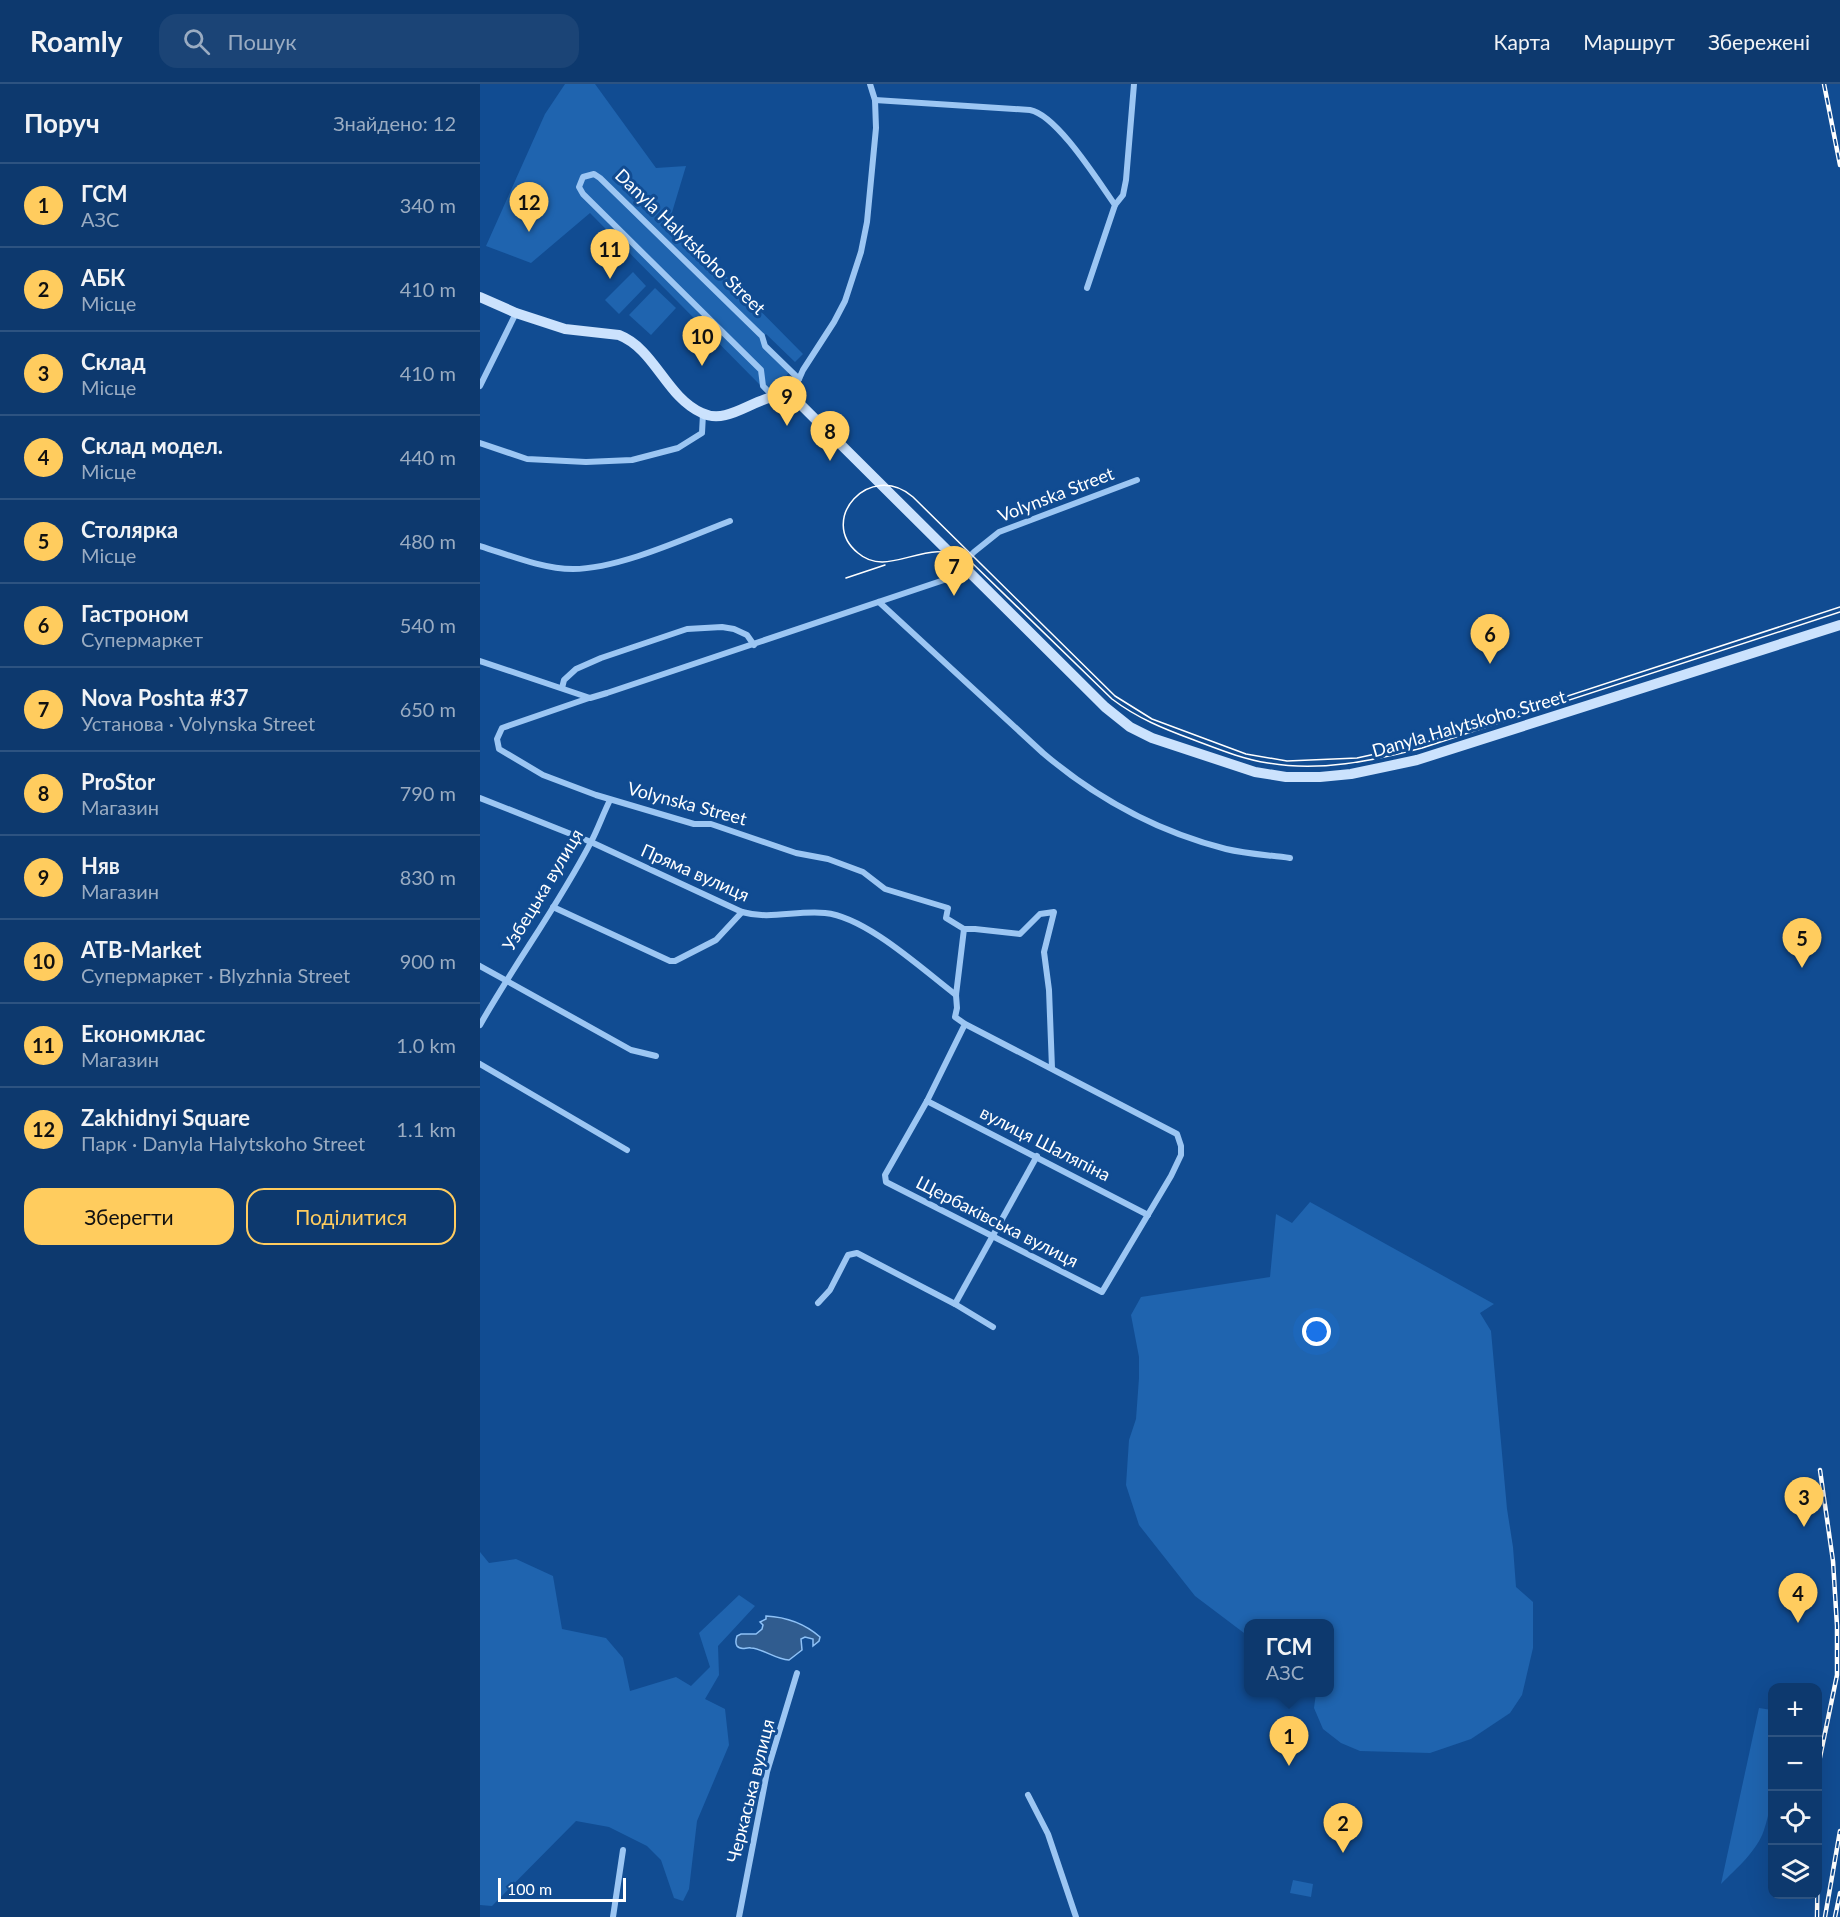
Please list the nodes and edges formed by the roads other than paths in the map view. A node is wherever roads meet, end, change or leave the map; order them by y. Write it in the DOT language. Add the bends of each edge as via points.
graph roads {
  1 [pos="870,84"];
  2 [pos="1134,84"];
  3 [pos="875,100"];
  4 [pos="1114,205"];
  5 [pos="1087,288"];
  6 [pos="480,297"];
  7 [pos="516,313"];
  8 [pos="799,379"];
  9 [pos="480,386"];
  10 [pos="773,396"];
  11 [pos="789,396"];
  12 [pos="703,414"];
  13 [pos="480,443"];
  14 [pos="1137,480"];
  15 [pos="730,521"];
  16 [pos="480,546"];
  17 [pos="961,565"];
  18 [pos="879,602"];
  19 [pos="1840,625"];
  20 [pos="753,645"];
  21 [pos="480,661"];
  22 [pos="562,688"];
  23 [pos="590,698"];
  24 [pos="480,798"];
  25 [pos="610,800"];
  26 [pos="591,842"];
  27 [pos="1290,858"];
  28 [pos="553,907"];
  29 [pos="742,912"];
  30 [pos="964,929"];
  31 [pos="480,966"];
  32 [pos="505,980"];
  33 [pos="956,995"];
  34 [pos="965,1024"];
  35 [pos="480,1025"];
  36 [pos="656,1056"];
  37 [pos="480,1064"];
  38 [pos="1053,1068"];
  39 [pos="927,1101"];
  40 [pos="627,1150"];
  41 [pos="1037,1156"];
  42 [pos="1148,1215"];
  43 [pos="993,1235"];
  44 [pos="818,1303"];
  45 [pos="955,1304"];
  46 [pos="993,1327"];
  47 [pos="797,1673"];
  48 [pos="1028,1795"];
  49 [pos="622,1850"];
  50 [pos="613,1917"];
  51 [pos="739,1917"];
  52 [pos="1076,1917"];
  1 -- 3 [label="street"];
  2 -- 4 [label="street" via="1126,180 1123,195"];
  3 -- 4 [label="street" via="1036,111 1056,126"];
  3 -- 8 [label="street" via="872,174 861,252 845,301"];
  4 -- 5 [label="street"];
  6 -- 7 [label="street"];
  7 -- 9 [label="street"];
  7 -- 12 [label="street" via="565,329 619,334 639,347 679,396"];
  8 -- 10 [label="street, Danyla Halytskoho Street" via="765,346 762,336 600,178 590,174 583,177 579,187 583,194 761,370 764,386"];
  8 -- 11 [label="street"];
  10 -- 11 [label="street"];
  10 -- 12 [label="street" via="732,412"];
  11 -- 17 [label="street, Danyla Halytskoho Street"];
  12 -- 13 [label="street" via="702,434 678,448 632,460 526,459"];
  14 -- 17 [label="street, Volynska Street" via="999,532"];
  15 -- 16 [label="street" via="600,567 571,569 526,561"];
  17 -- 18 [label="street, Volynska Street" via="947,579"];
  17 -- 19 [label="street, Danyla Halytskoho Street" via="1086,690 1130,727 1218,761 1286,777 1351,774 1417,760"];
  18 -- 20 [label="street, Volynska Street"];
  18 -- 27 [label="street" via="1043,753 1070,776 1116,805 1184,837 1229,850"];
  20 -- 22 [label="street" via="747,634 734,629 687,629 576,669 564,680"];
  20 -- 23 [label="street, Volynska Street"];
  21 -- 22 [label="street"];
  22 -- 23 [label="street"];
  23 -- 25 [label="street, Volynska Street" via="502,728 497,739 499,749 543,775"];
  24 -- 26 [label="street, Пряма вулиця"];
  25 -- 26 [label="street, Узбецька вулиця"];
  25 -- 30 [label="street, Volynska Street" via="694,824 711,824 828,859 863,872 885,890 948,908 946,918"];
  26 -- 28 [label="street, Узбецька вулиця"];
  26 -- 29 [label="street, Пряма вулиця"];
  28 -- 29 [label="street" via="670,961 716,940"];
  28 -- 32 [label="street, Узбецька вулиця"];
  29 -- 33 [label="street, Пряма вулиця" via="764,917 824,913 848,918"];
  30 -- 33 [label="street"];
  30 -- 38 [label="street" via="1020,934 1040,914 1054,912 1044,952"];
  31 -- 32 [label="street"];
  32 -- 35 [label="street, Узбецька вулиця"];
  32 -- 36 [label="street" via="631,1050"];
  33 -- 34 [label="street" via="955,1017"];
  34 -- 38 [label="street"];
  34 -- 39 [label="street"];
  37 -- 40 [label="street"];
  38 -- 42 [label="street" via="1177,1134 1181,1155"];
  39 -- 41 [label="street, вулиця Шаляпіна"];
  39 -- 43 [label="street, Щербаківська вулиця" via="885,1175 886,1182"];
  41 -- 42 [label="street, вулиця Шаляпіна"];
  41 -- 43 [label="street"];
  42 -- 43 [label="street, Щербаківська вулиця" via="1102,1292"];
  43 -- 45 [label="street"];
  44 -- 45 [label="street" via="853,1253"];
  45 -- 46 [label="street"];
  47 -- 51 [label="street, Черкаська вулиця" via="767,1772"];
  48 -- 52 [label="street" via="1048,1834"];
  49 -- 50 [label="street"];
}
